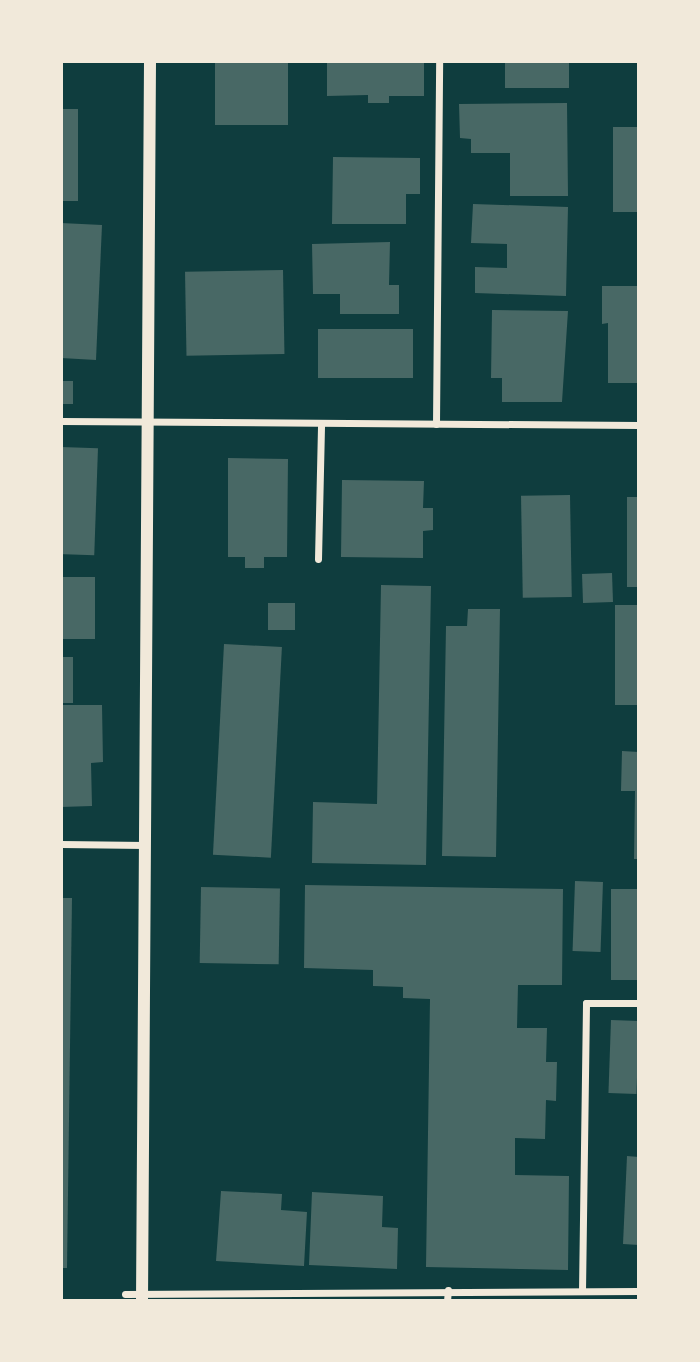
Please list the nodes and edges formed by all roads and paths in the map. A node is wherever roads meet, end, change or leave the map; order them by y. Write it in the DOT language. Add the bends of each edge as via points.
graph roads {
  1 [pos="150,61"];
  2 [pos="439,61"];
  3 [pos="61,421"];
  4 [pos="148,423"];
  5 [pos="321,423"];
  6 [pos="436,424"];
  7 [pos="639,425"];
  8 [pos="318,559"];
  9 [pos="61,844"];
  10 [pos="145,845"];
  11 [pos="639,1003"];
  12 [pos="447,1290"];
  13 [pos="582,1291"];
  14 [pos="639,1291"];
  15 [pos="125,1294"];
  16 [pos="313,1296"];
  17 [pos="142,1298"];
  18 [pos="447,1301"];
  1 -- 4 [label="street"];
  2 -- 6 [label="street"];
  3 -- 4 [label="street"];
  4 -- 5 [label="street"];
  4 -- 10 [label="street"];
  5 -- 6 [label="street"];
  5 -- 8 [label="street"];
  6 -- 7 [label="street"];
  9 -- 10 [label="street"];
  10 -- 17 [label="street"];
  11 -- 13 [label="street" via="586,1003"];
  12 -- 13 [label="street"];
  12 -- 16 [label="street"];
  12 -- 18 [label="street"];
  13 -- 14 [label="street"];
  15 -- 17 [label="street"];
  16 -- 17 [label="street"];
}
